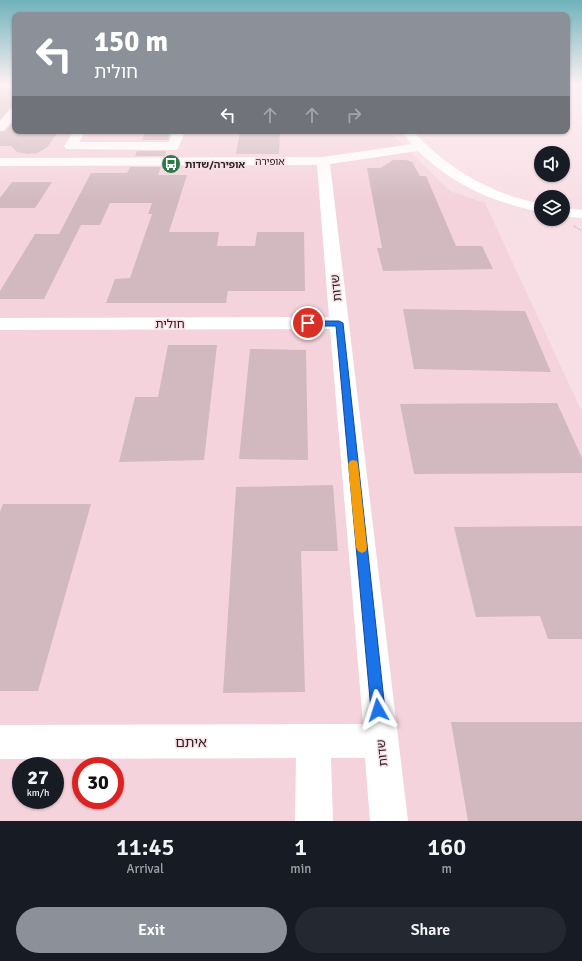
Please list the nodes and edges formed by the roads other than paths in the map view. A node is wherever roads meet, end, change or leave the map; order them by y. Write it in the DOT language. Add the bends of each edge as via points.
graph roads {
  1 [pos="78,134"];
  2 [pos="178,134"];
  3 [pos="409,134"];
  4 [pos="120,146"];
  5 [pos="420,147"];
  6 [pos="323,161"];
  7 [pos="0,162"];
  8 [pos="111,162"];
  9 [pos="534,206"];
  10 [pos="570,213"];
  11 [pos="582,214"];
  12 [pos="339,323"];
  13 [pos="0,324"];
  14 [pos="381,741"];
  15 [pos="0,742"];
  16 [pos="313,742"];
  17 [pos="314,821"];
  18 [pos="389,821"];
  1 -- 4 [label="street" via="70,146"];
  2 -- 4 [label="street" via="174,146"];
  3 -- 5 [label="street"];
  4 -- 8 [label="street"];
  5 -- 6 [label="street, אופירה"];
  5 -- 9 [label="street" via="442,167 472,186 499,197"];
  6 -- 8 [label="street, אופירה"];
  6 -- 12 [label="street, שדות"];
  7 -- 8 [label="street, אופירה"];
  10 -- 11 [label="street"];
  12 -- 13 [label="street, חולית"];
  12 -- 14 [label="street, שדות"];
  14 -- 16 [label="street, איתם"];
  14 -- 18 [label="street, שדות"];
  15 -- 16 [label="street, איתם"];
  16 -- 17 [label="street"];
}
